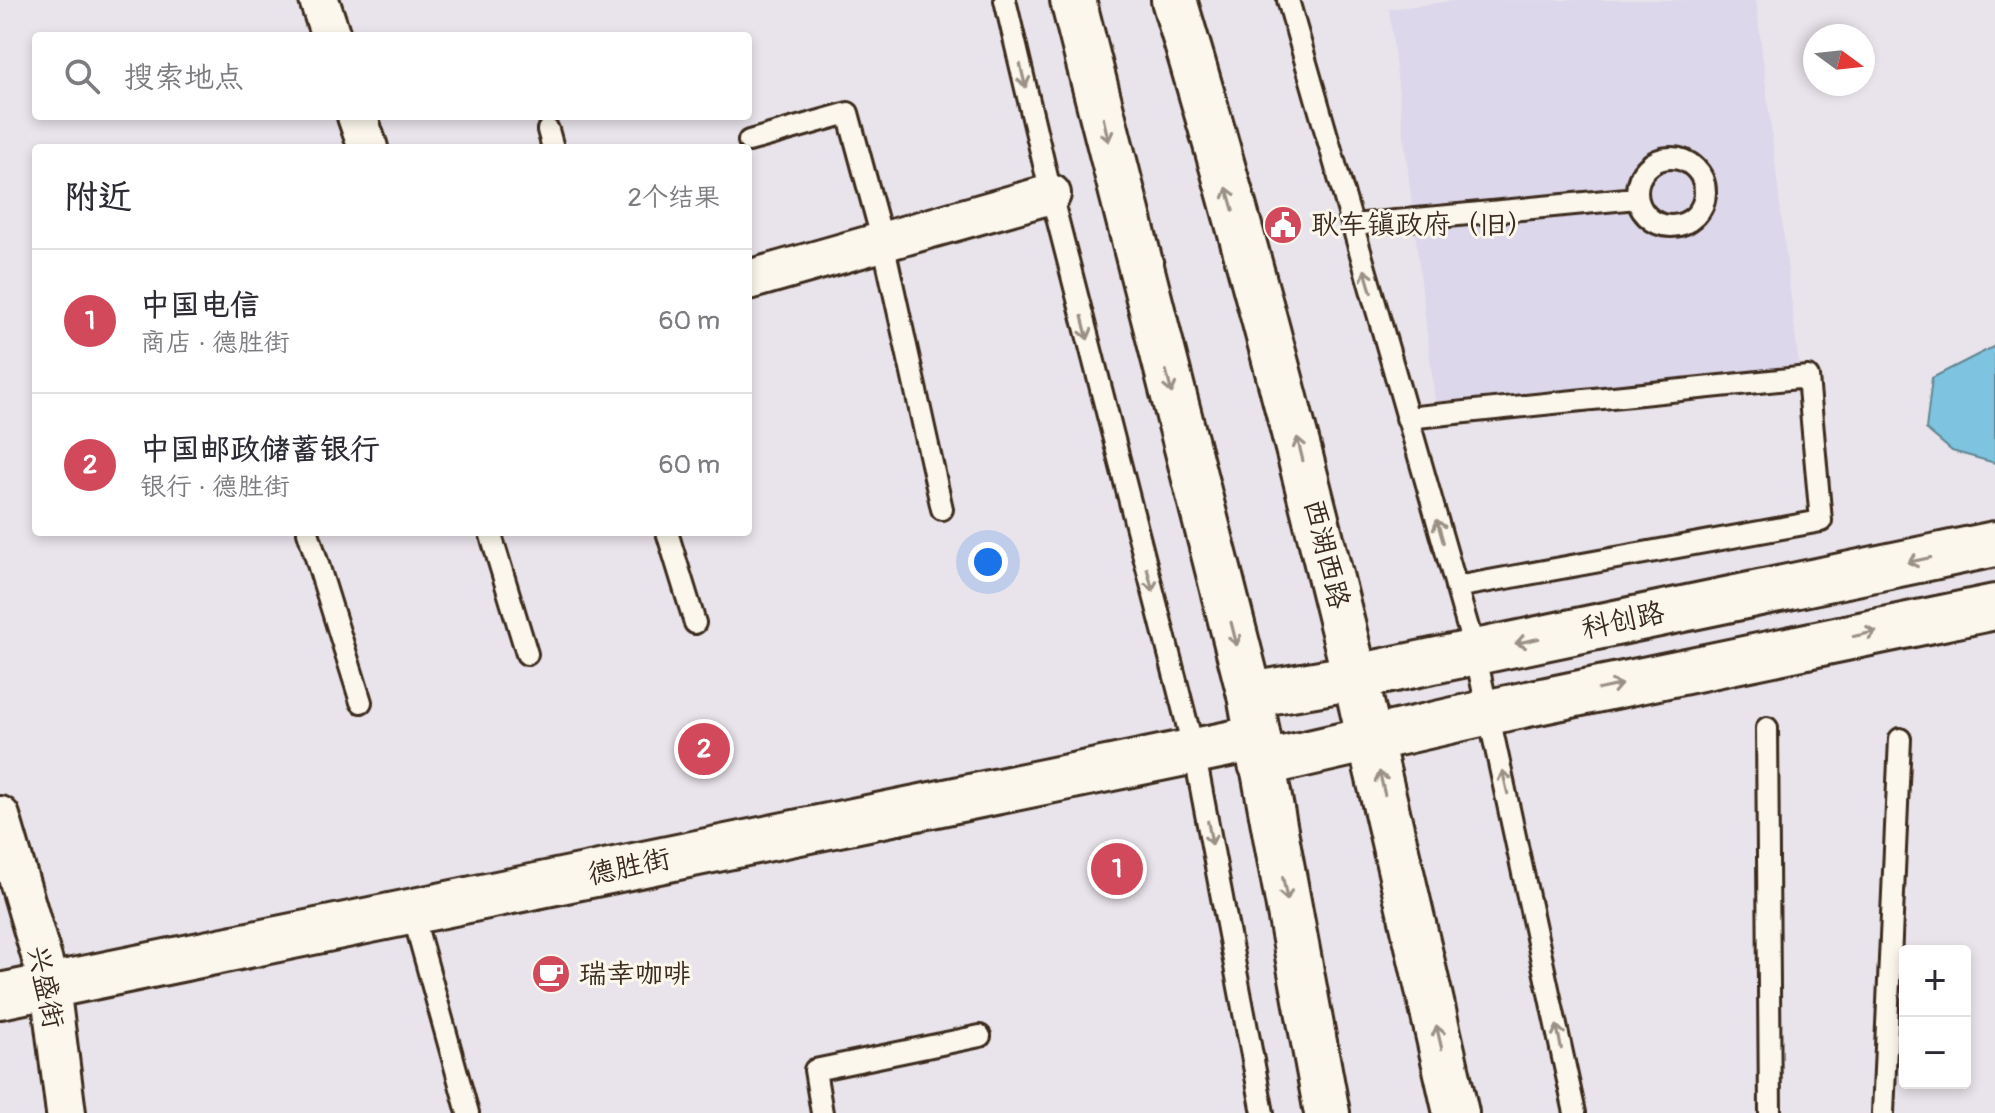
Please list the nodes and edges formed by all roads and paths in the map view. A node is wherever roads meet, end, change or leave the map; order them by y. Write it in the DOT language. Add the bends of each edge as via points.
graph roads {
  1 [pos="319,0"];
  2 [pos="1005,0"];
  3 [pos="1073,0"];
  4 [pos="1174,0"];
  5 [pos="1288,0"];
  6 [pos="330,32"];
  7 [pos="358,120"];
  8 [pos="749,141"];
  9 [pos="367,144"];
  10 [pos="1051,194"];
  11 [pos="1637,198"];
  12 [pos="1353,225"];
  13 [pos="883,242"];
  14 [pos="752,279"];
  15 [pos="1407,418"];
  16 [pos="942,509"];
  17 [pos="309,536"];
  18 [pos="491,536"];
  19 [pos="668,536"];
  20 [pos="1995,544"];
  21 [pos="1456,587"];
  22 [pos="1995,607"];
  23 [pos="695,623"];
  24 [pos="1475,652"];
  25 [pos="527,654"];
  26 [pos="1356,677"];
  27 [pos="1250,695"];
  28 [pos="361,702"];
  29 [pos="1489,712"];
  30 [pos="1767,728"];
  31 [pos="1900,739"];
  32 [pos="1372,741"];
  33 [pos="1194,751"];
  34 [pos="1259,751"];
  35 [pos="0,816"];
  36 [pos="412,911"];
  37 [pos="50,986"];
  38 [pos="0,996"];
  39 [pos="980,1036"];
  40 [pos="66,1113"];
  41 [pos="468,1113"];
  42 [pos="822,1113"];
  43 [pos="1263,1113"];
  44 [pos="1327,1113"];
  45 [pos="1456,1113"];
  46 [pos="1575,1113"];
  47 [pos="1770,1113"];
  48 [pos="1883,1113"];
  1 -- 6 [label="street"];
  2 -- 10 [label="lane, one-way"];
  3 -- 27 [label="street, one-way"];
  26 -- 4 [label="street, 西湖西路, one-way" via="1294,426"];
  5 -- 12 [label="lane"];
  7 -- 9 [label="street"];
  8 -- 13 [label="lane" via="848,113"];
  10 -- 13 [label="street"];
  10 -- 33 [label="lane, one-way"];
  11 -- 12 [label="lane"];
  15 -- 12 [label="lane, one-way"];
  13 -- 14 [label="street"];
  13 -- 16 [label="lane"];
  21 -- 15 [label="lane, one-way"];
  15 -- 21 [label="lane" via="1808,377 1821,521"];
  17 -- 28 [label="lane"];
  18 -- 25 [label="lane"];
  19 -- 23 [label="lane"];
  20 -- 24 [label="street, 科创路, one-way"];
  21 -- 24 [label="lane"];
  29 -- 22 [label="street, one-way"];
  24 -- 26 [label="street, 科创路"];
  24 -- 29 [label="lane"];
  26 -- 27 [label="street, 科创路"];
  26 -- 32 [label="street, 西湖西路"];
  27 -- 34 [label="street"];
  29 -- 32 [label="street"];
  46 -- 29 [label="lane, one-way"];
  30 -- 47 [label="lane"];
  31 -- 48 [label="lane"];
  32 -- 34 [label="street"];
  45 -- 32 [label="street, 西湖西路, one-way"];
  33 -- 34 [label="street, 德胜街"];
  33 -- 36 [label="street, 德胜街"];
  33 -- 43 [label="lane, one-way"];
  34 -- 44 [label="street, one-way"];
  35 -- 37 [label="street, 兴盛街"];
  36 -- 37 [label="street, 德胜街"];
  36 -- 41 [label="lane"];
  37 -- 38 [label="street, 德胜街"];
  37 -- 40 [label="street, 兴盛街"];
  39 -- 42 [label="lane" via="815,1070"];
}
